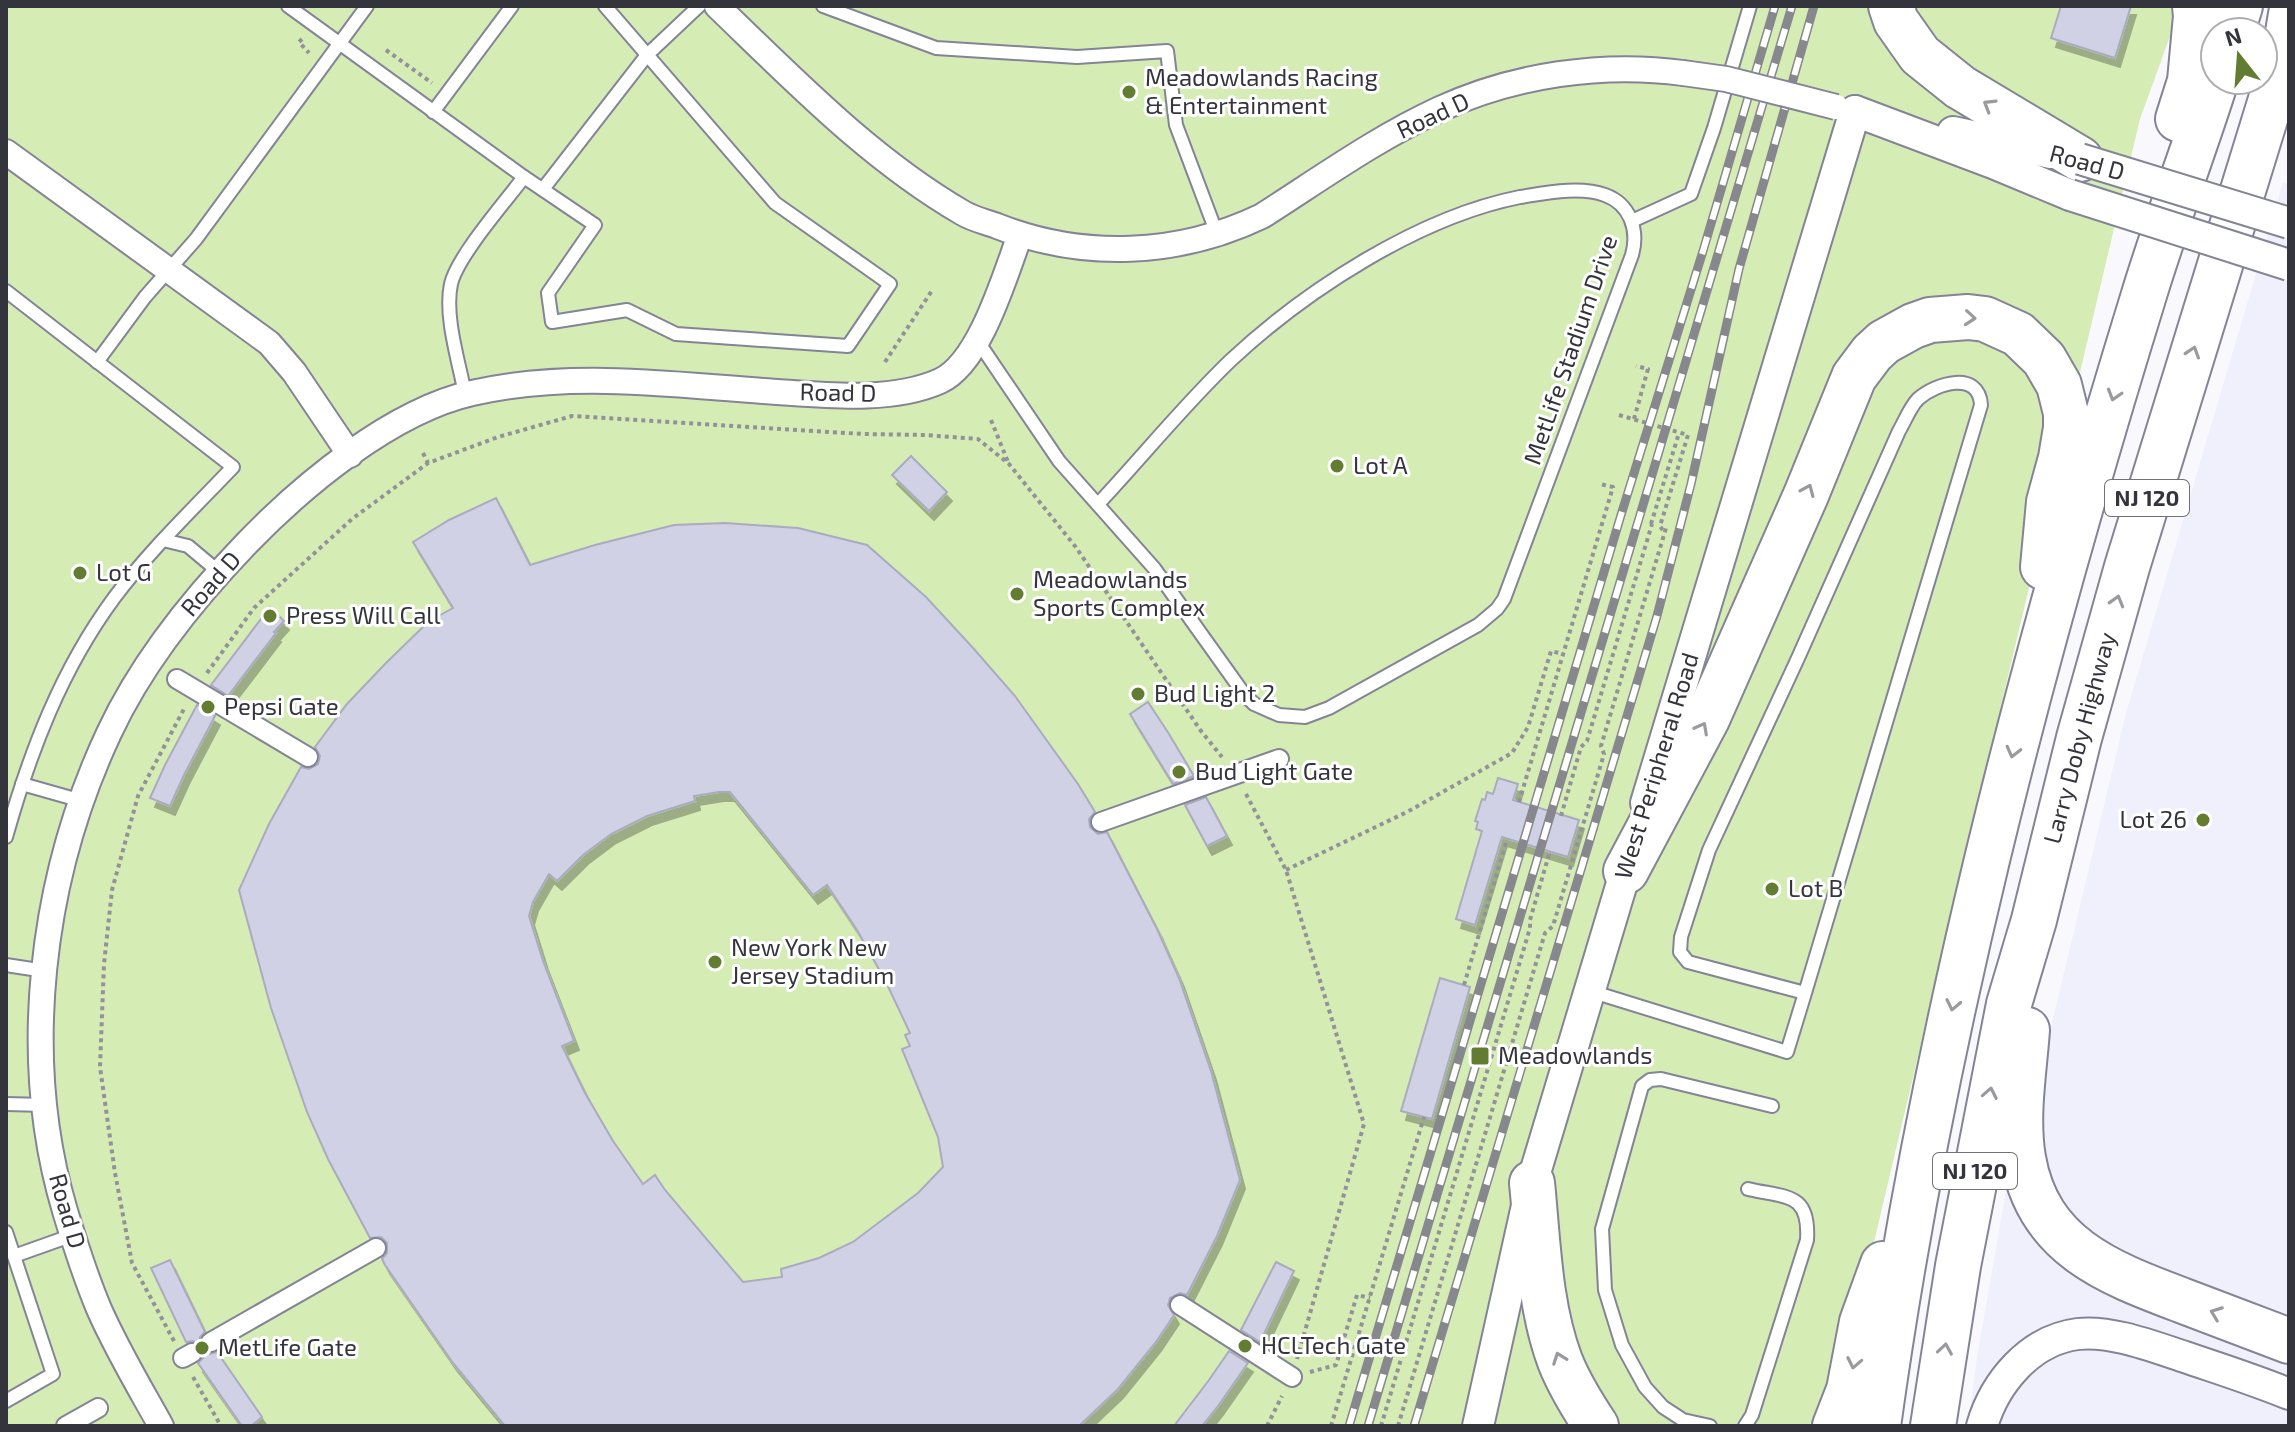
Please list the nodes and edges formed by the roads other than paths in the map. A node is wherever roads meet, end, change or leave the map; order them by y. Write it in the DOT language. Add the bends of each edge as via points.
graph roads {
  1 [pos="288,6"];
  2 [pos="367,6"];
  3 [pos="512,6"];
  4 [pos="605,6"];
  5 [pos="699,6"];
  6 [pos="717,6"];
  7 [pos="823,6"];
  8 [pos="1750,6"];
  9 [pos="1891,6"];
  10 [pos="2195,6"];
  11 [pos="2289,8"];
  12 [pos="339,44"];
  13 [pos="647,55"];
  14 [pos="2283,74"];
  15 [pos="2211,96"];
  16 [pos="1845,109"];
  17 [pos="433,112"];
  18 [pos="6,152"];
  19 [pos="524,177"];
  20 [pos="2075,177"];
  21 [pos="543,189"];
  22 [pos="1632,221"];
  23 [pos="2289,223"];
  24 [pos="1217,234"];
  25 [pos="1020,235"];
  26 [pos="2289,265"];
  27 [pos="168,271"];
  28 [pos="6,291"];
  29 [pos="2144,294"];
  30 [pos="977,340"];
  31 [pos="97,362"];
  32 [pos="465,394"];
  33 [pos="350,455"];
  34 [pos="1099,503"];
  35 [pos="163,540"];
  36 [pos="219,572"];
  37 [pos="2032,677"];
  38 [pos="177,679"];
  39 [pos="308,757"];
  40 [pos="1279,759"];
  41 [pos="22,784"];
  42 [pos="82,801"];
  43 [pos="1101,822"];
  44 [pos="6,837"];
  45 [pos="1626,871"];
  46 [pos="2034,920"];
  47 [pos="6,965"];
  48 [pos="45,971"];
  49 [pos="1590,991"];
  50 [pos="1805,993"];
  51 [pos="6,1104"];
  52 [pos="45,1105"];
  53 [pos="1772,1106"];
  54 [pos="1923,1156"];
  55 [pos="1532,1183"];
  56 [pos="1748,1189"];
  57 [pos="6,1232"];
  58 [pos="73,1235"];
  59 [pos="376,1248"];
  60 [pos="14,1256"];
  61 [pos="1180,1305"];
  62 [pos="2289,1341"];
  63 [pos="211,1342"];
  64 [pos="1292,1377"];
  65 [pos="2289,1394"];
  66 [pos="6,1401"];
  67 [pos="98,1408"];
  68 [pos="66,1426"];
  69 [pos="161,1426"];
  70 [pos="1478,1426"];
  71 [pos="1596,1426"];
  72 [pos="1710,1426"];
  73 [pos="1745,1426"];
  74 [pos="1835,1426"];
  75 [pos="1878,1426"];
  76 [pos="1933,1426"];
  77 [pos="1982,1426"];
  1 -- 12 [label="lane"];
  2 -- 12 [label="lane"];
  3 -- 17 [label="lane"];
  4 -- 13 [label="lane"];
  5 -- 13 [label="lane"];
  6 -- 25 [label="street" via="878,155 965,214"];
  7 -- 24 [label="lane" via="936,48 1077,57 1167,51 1176,125"];
  8 -- 22 [label="lane" via="1691,194"];
  20 -- 9 [label="highway, one-way" via="1920,55"];
  10 -- 29 [label="highway" via="2190,81 2169,145"];
  11 -- 14 [label="main road"];
  12 -- 17 [label="lane"];
  12 -- 27 [label="lane"];
  13 -- 21 [label="lane"];
  13 -- 21 [label="lane" via="775,203 890,284 848,346 676,334 627,310 552,322 548,293 595,225"];
  46 -- 14 [label="highway, Larry Doby Highway / NJ 120, one-way" via="2122,581"];
  15 -- 29 [label="highway, NJ 120"];
  16 -- 20 [label="street, Road D"];
  16 -- 24 [label="street, Road D, bridge" via="1683,73 1637,68 1551,76 1496,88 1439,110 1262,216"];
  16 -- 45 [label="street, West Peripheral Road"];
  17 -- 19 [label="lane"];
  18 -- 27 [label="street"];
  19 -- 21 [label="lane"];
  19 -- 32 [label="lane" via="458,267 451,286 451,320"];
  20 -- 23 [label="street, Road D, bridge"];
  20 -- 26 [label="street, bridge"];
  22 -- 34 [label="lane, MetLife Stadium Drive" via="1608,196 1566,191 1506,200 1455,216 1387,249 1304,300 1231,360"];
  22 -- 34 [label="lane, MetLife Stadium Drive" via="1632,255 1504,599 1478,625 1329,708 1291,717 1254,704"];
  24 -- 25 [label="street, Road D" via="1119,249"];
  25 -- 30 [label="street, Road D"];
  27 -- 31 [label="lane"];
  27 -- 33 [label="street" via="269,343"];
  28 -- 31 [label="lane"];
  29 -- 37 [label="highway, NJ 120, one-way"];
  30 -- 32 [label="street, Road D" via="946,379 888,393 820,395 602,379 552,380"];
  30 -- 34 [label="lane, MetLife Stadium Drive" via="1059,461"];
  31 -- 35 [label="lane" via="233,467"];
  32 -- 33 [label="street, Road D" via="405,419"];
  33 -- 36 [label="street, Road D" via="276,514"];
  35 -- 36 [label="lane" via="188,546"];
  35 -- 41 [label="lane" via="113,599 74,661"];
  36 -- 42 [label="street, Road D" via="135,686 108,734"];
  45 -- 37 [label="highway, one-way" via="1707,719 1854,377 1884,342 1930,320 1985,319 2018,334 2044,359 2063,398 2066,428 2049,502"];
  37 -- 54 [label="highway, NJ 120, one-way" via="1959,979"];
  38 -- 39 [label="street"];
  40 -- 43 [label="street"];
  41 -- 42 [label="lane"];
  41 -- 44 [label="lane"];
  42 -- 48 [label="street, Road D" via="62,870"];
  45 -- 49 [label="street, West Peripheral Road"];
  62 -- 46 [label="highway, one-way" via="2105,1269 2064,1239 2045,1215 2026,1173 2021,1140"];
  76 -- 46 [label="highway, Larry Doby Highway / NJ 120, one-way" via="1991,1090"];
  47 -- 48 [label="lane"];
  48 -- 52 [label="street, Road D"];
  49 -- 50 [label="lane" via="1787,1052"];
  49 -- 55 [label="street, West Peripheral Road"];
  50 -- 50 [label="lane" via="1981,405 1973,385 1931,389 1915,401 1899,431 1709,850 1681,937 1680,952 1688,962"];
  51 -- 52 [label="lane"];
  52 -- 58 [label="street, Road D" via="54,1168"];
  53 -- 72 [label="lane" via="1650,1080 1642,1086 1602,1229 1605,1290 1634,1368 1663,1407 1683,1420"];
  54 -- 74 [label="highway, one-way" via="1862,1322 1849,1390"];
  54 -- 75 [label="highway, NJ 120"];
  55 -- 70 [label="street, West Peripheral Road"];
  71 -- 55 [label="highway, one-way" via="1576,1395 1551,1332"];
  56 -- 73 [label="lane" via="1795,1200 1805,1209 1808,1222 1807,1240"];
  57 -- 60 [label="lane"];
  58 -- 60 [label="lane"];
  58 -- 69 [label="street, Road D" via="100,1310"];
  59 -- 63 [label="street"];
  60 -- 66 [label="lane" via="53,1374"];
  61 -- 64 [label="street"];
  65 -- 77 [label="street" via="2156,1348 2080,1334 2050,1342 2021,1361 1992,1399"];
  67 -- 68 [label="street"];
}
